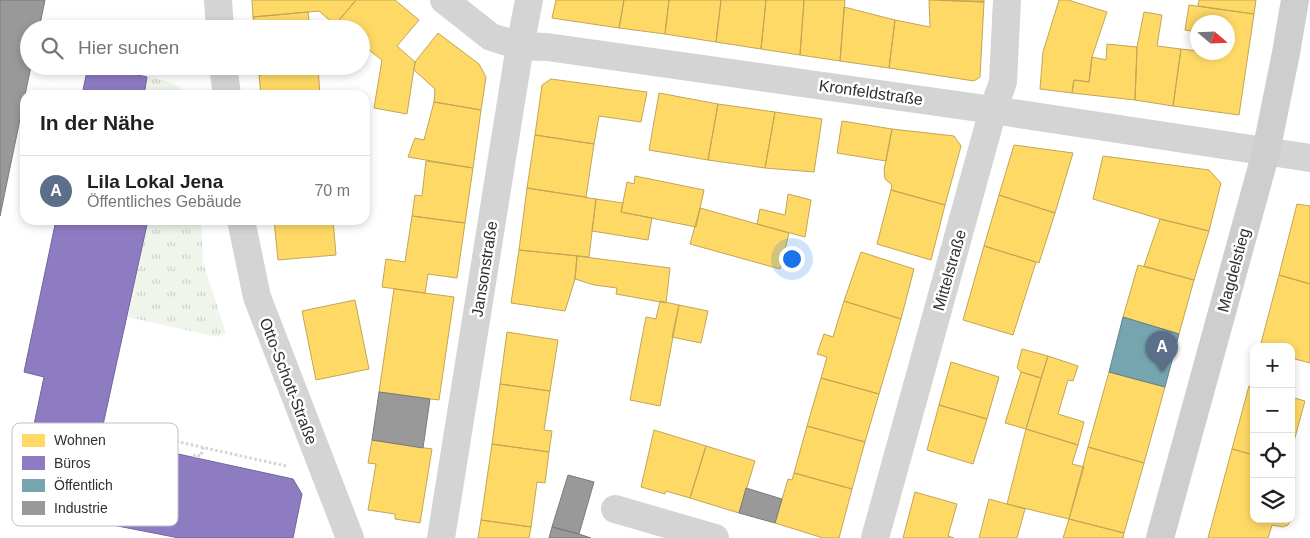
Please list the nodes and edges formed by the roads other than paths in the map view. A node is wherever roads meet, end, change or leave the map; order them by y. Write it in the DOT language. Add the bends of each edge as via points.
graph roads {
  1 [pos="218,0"];
  2 [pos="444,0"];
  3 [pos="529,0"];
  4 [pos="1007,0"];
  5 [pos="1295,0"];
  6 [pos="219,20"];
  7 [pos="520,46"];
  8 [pos="225,75"];
  9 [pos="226,90"];
  10 [pos="994,110"];
  11 [pos="1266,152"];
  12 [pos="1310,158"];
  13 [pos="242,225"];
  14 [pos="615,509"];
  15 [pos="350,538"];
  16 [pos="441,538"];
  17 [pos="715,538"];
  18 [pos="875,538"];
  19 [pos="1160,538"];
  1 -- 6 [label="street"];
  2 -- 7 [label="street, Kronfeldstraße" via="491,37"];
  3 -- 7 [label="street, Jansonstraße"];
  4 -- 10 [label="street, Mittelstraße" via="1003,82"];
  5 -- 11 [label="main road, Magdelstieg"];
  7 -- 10 [label="street, Kronfeldstraße" via="547,47"];
  7 -- 16 [label="street, Jansonstraße"];
  8 -- 9 [label="street"];
  10 -- 11 [label="street, Kronfeldstraße"];
  10 -- 18 [label="street, Mittelstraße"];
  11 -- 12 [label="street, Kronfeldstraße"];
  11 -- 19 [label="main road, Magdelstieg"];
  13 -- 15 [label="street, Otto-Schott-Straße" via="257,297"];
  14 -- 17 [label="street"];
}
